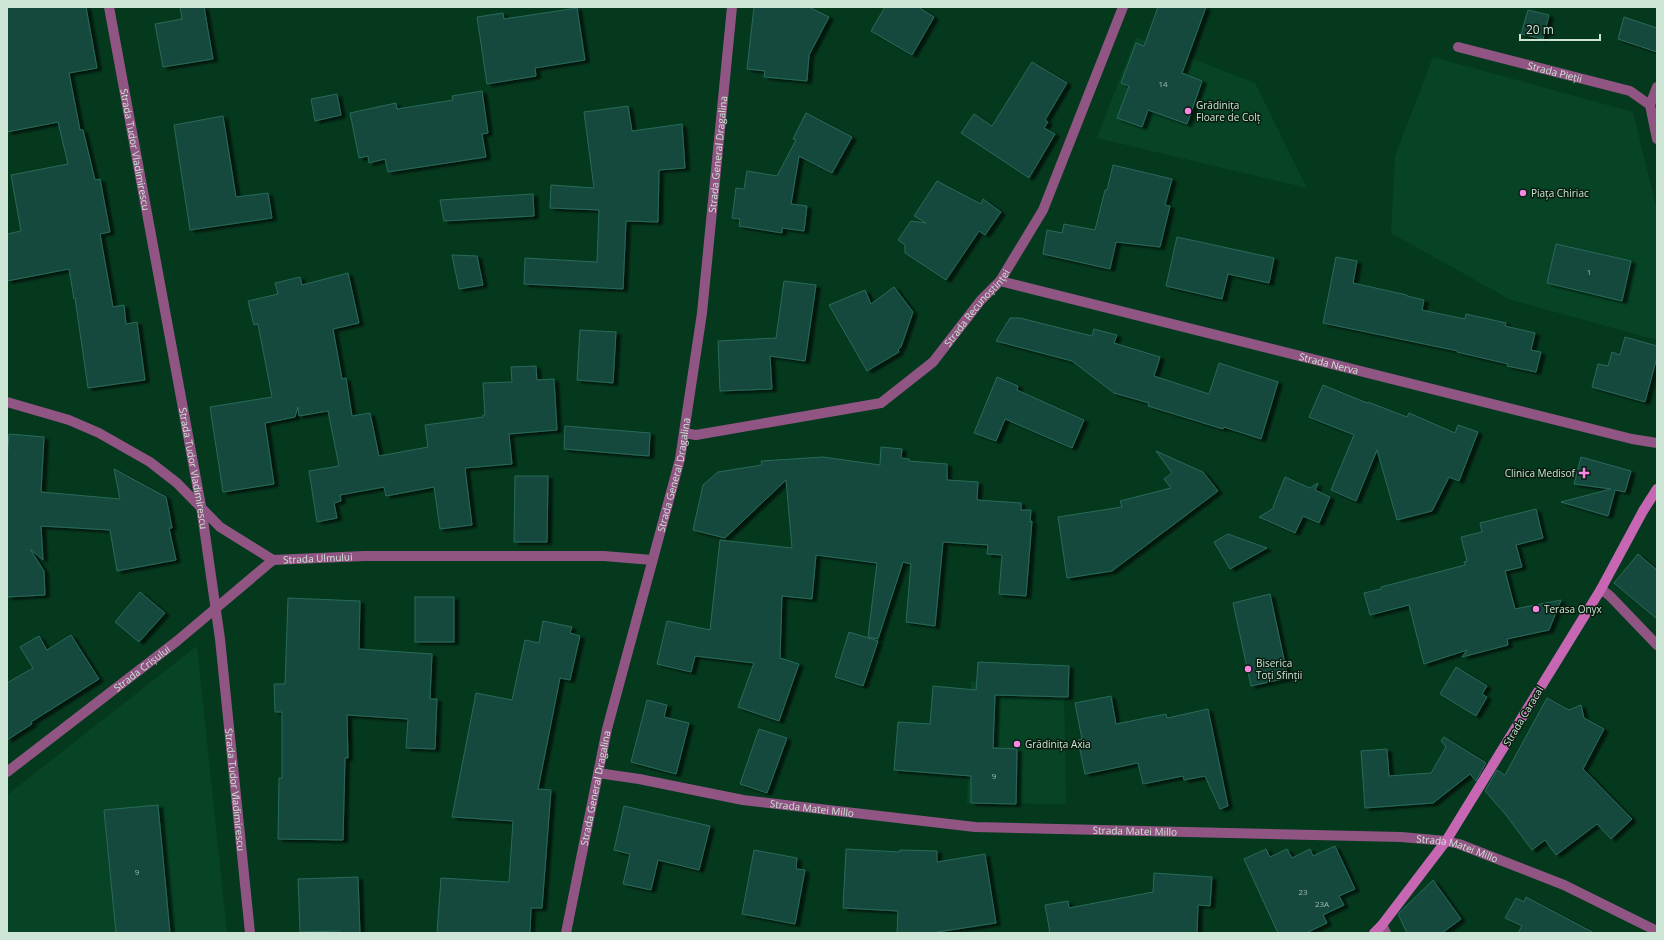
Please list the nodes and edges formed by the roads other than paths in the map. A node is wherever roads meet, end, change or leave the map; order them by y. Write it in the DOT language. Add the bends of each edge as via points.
graph roads {
  1 [pos="110,7"];
  2 [pos="732,7"];
  3 [pos="1123,7"];
  4 [pos="1458,47"];
  5 [pos="1657,87"];
  6 [pos="1650,105"];
  7 [pos="1657,139"];
  8 [pos="1000,281"];
  9 [pos="7,402"];
  10 [pos="684,434"];
  11 [pos="1657,443"];
  12 [pos="1657,490"];
  13 [pos="201,506"];
  14 [pos="273,560"];
  15 [pos="652,560"];
  16 [pos="1601,589"];
  17 [pos="216,609"];
  18 [pos="1657,644"];
  19 [pos="7,772"];
  20 [pos="598,773"];
  21 [pos="1446,841"];
  22 [pos="1384,929"];
  23 [pos="1657,931"];
  24 [pos="250,933"];
  25 [pos="566,933"];
  26 [pos="1374,933"];
  1 -- 13 [label="street, Strada Tudor Vladimirescu"];
  2 -- 10 [label="street, Strada General Dragalina" via="702,313"];
  3 -- 8 [label="street, Strada Recunoștinței" via="1043,210"];
  4 -- 6 [label="street, Strada Pieții" via="1630,91"];
  5 -- 6 [label="street"];
  6 -- 7 [label="street"];
  8 -- 10 [label="street, Strada Recunoștinței" via="981,300 933,362 881,403"];
  8 -- 11 [label="street, Strada Nerva" via="1624,437"];
  9 -- 13 [label="street, Strada Ulmului" via="69,420 99,433 150,462"];
  10 -- 15 [label="street, Strada General Dragalina" via="680,459"];
  12 -- 16 [label="main road, Strada Caracal"];
  13 -- 14 [label="street, Strada Ulmului" via="220,526"];
  13 -- 17 [label="street, Strada Tudor Vladimirescu"];
  14 -- 15 [label="street, Strada Ulmului" via="364,556 604,556"];
  14 -- 17 [label="street, Strada Crișului"];
  15 -- 20 [label="street, Strada General Dragalina" via="607,729"];
  16 -- 18 [label="street"];
  16 -- 21 [label="main road, Strada Caracal"];
  17 -- 19 [label="street, Strada Crișului"];
  17 -- 24 [label="street, Strada Tudor Vladimirescu"];
  20 -- 21 [label="street, Strada Matei Millo" via="743,800 975,827 1401,837"];
  20 -- 25 [label="street, Strada General Dragalina"];
  21 -- 22 [label="main road, Strada Caracal"];
  21 -- 23 [label="street, Strada Matei Millo" via="1564,885"];
  22 -- 26 [label="main road, Strada Caracal"];
}
